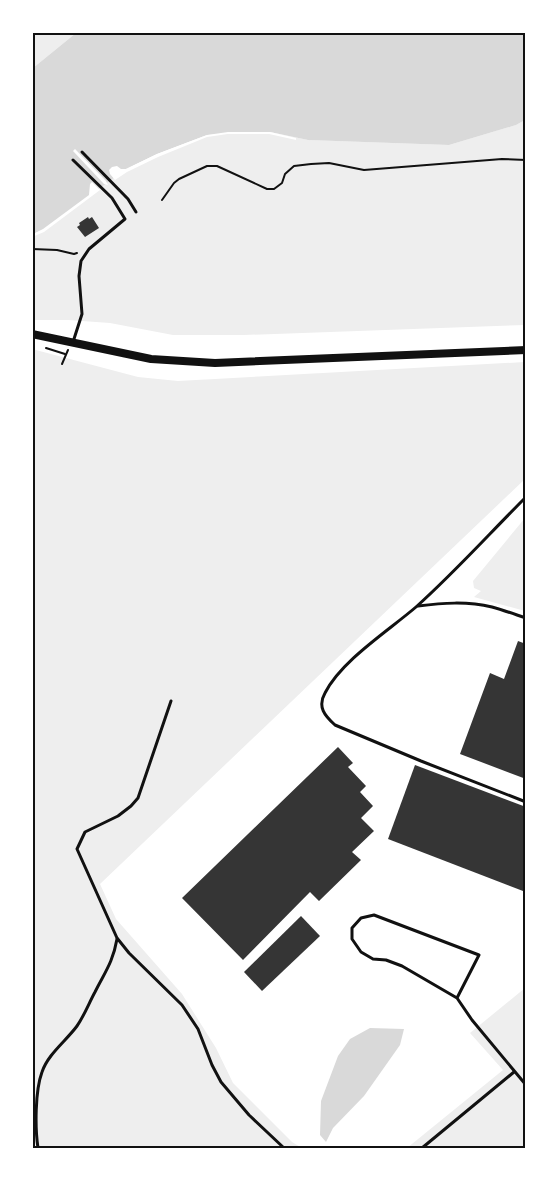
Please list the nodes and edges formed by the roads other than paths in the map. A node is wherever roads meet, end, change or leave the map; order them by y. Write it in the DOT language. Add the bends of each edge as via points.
graph roads {
  1 [pos="82,152"];
  2 [pos="73,160"];
  3 [pos="136,212"];
  4 [pos="32,334"];
  5 [pos="73,342"];
  6 [pos="526,350"];
  7 [pos="526,497"];
  8 [pos="417,606"];
  9 [pos="526,618"];
  10 [pos="171,701"];
  11 [pos="526,802"];
  12 [pos="117,938"];
  13 [pos="457,998"];
  14 [pos="514,1072"];
  15 [pos="526,1086"];
  16 [pos="38,1148"];
  17 [pos="284,1148"];
  18 [pos="422,1148"];
  1 -- 3 [label="lane" via="128,199"];
  2 -- 5 [label="lane" via="112,198 125,219 82,258 82,314"];
  4 -- 5 [label="street"];
  5 -- 6 [label="street" via="151,359 215,363"];
  7 -- 8 [label="lane"];
  8 -- 9 [label="lane" via="444,603 491,607"];
  8 -- 11 [label="lane" via="347,665 333,681 321,706 325,716 343,729"];
  10 -- 12 [label="lane" via="138,798 118,816 85,832 77,850"];
  12 -- 16 [label="lane" via="111,963 78,1024 42,1072 36,1134"];
  12 -- 17 [label="lane" via="182,1005 198,1029 221,1082 249,1115"];
  13 -- 13 [label="lane" via="479,955 374,915 360,918 352,928 352,939 361,952 373,959 402,966"];
  13 -- 14 [label="lane"];
  14 -- 15 [label="lane"];
  14 -- 18 [label="lane"];
}
